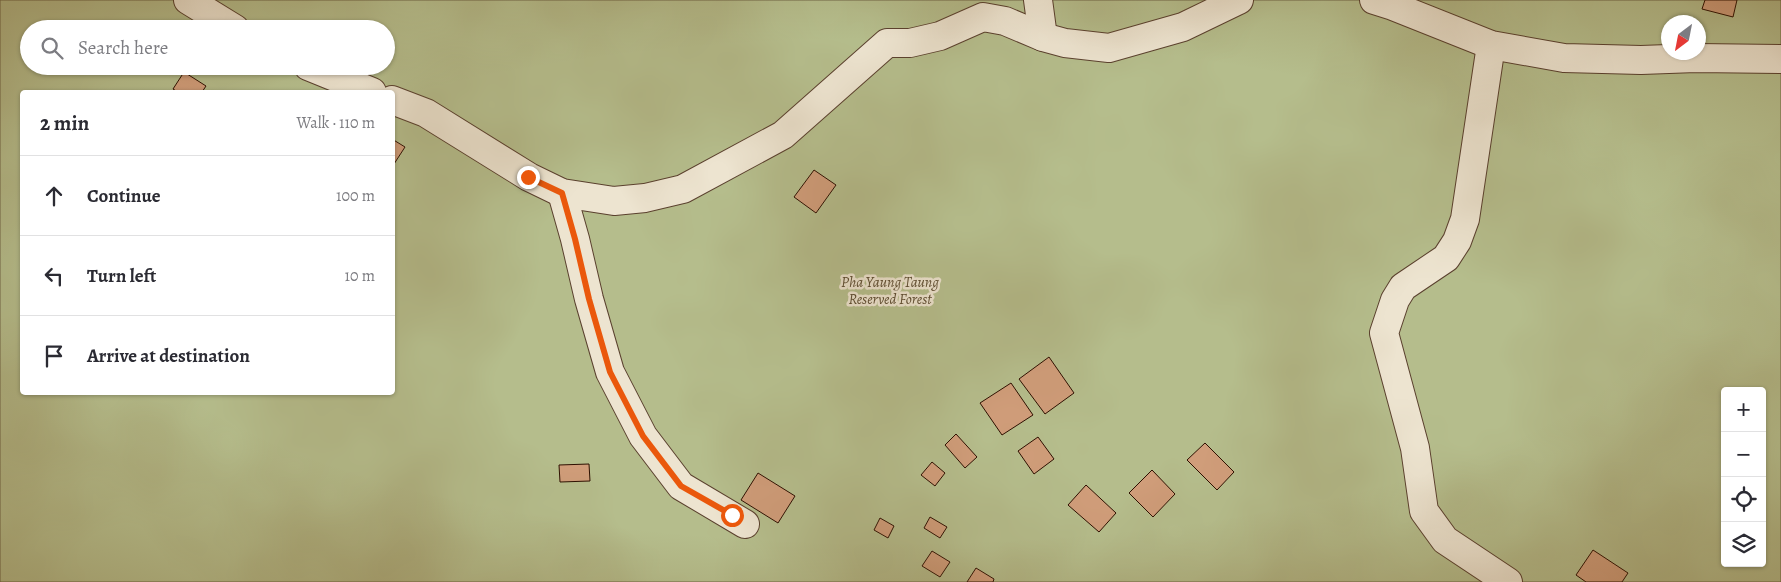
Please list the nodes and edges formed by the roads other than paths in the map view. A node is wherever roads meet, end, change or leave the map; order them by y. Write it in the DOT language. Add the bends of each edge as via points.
graph roads {
  1 [pos="188,0"];
  2 [pos="1038,0"];
  3 [pos="1239,0"];
  4 [pos="1374,0"];
  5 [pos="220,20"];
  6 [pos="1043,37"];
  7 [pos="1491,45"];
  8 [pos="1781,59"];
  9 [pos="330,75"];
  10 [pos="367,90"];
  11 [pos="395,101"];
  12 [pos="562,193"];
  13 [pos="745,524"];
  14 [pos="1508,582"];
  1 -- 5 [label="street"];
  2 -- 6 [label="street"];
  3 -- 6 [label="street" via="1183,27 1108,48"];
  4 -- 7 [label="street"];
  6 -- 12 [label="street" via="1004,21 983,17 940,36 910,43 887,43 783,135 683,189 614,201"];
  7 -- 8 [label="street" via="1564,58"];
  7 -- 14 [label="street" via="1465,219 1457,241 1446,258 1403,287 1384,333 1415,448 1424,511 1445,540"];
  9 -- 10 [label="street"];
  11 -- 12 [label="street" via="426,113 528,177"];
  12 -- 13 [label="street" via="610,372 643,436 681,486"];
}
